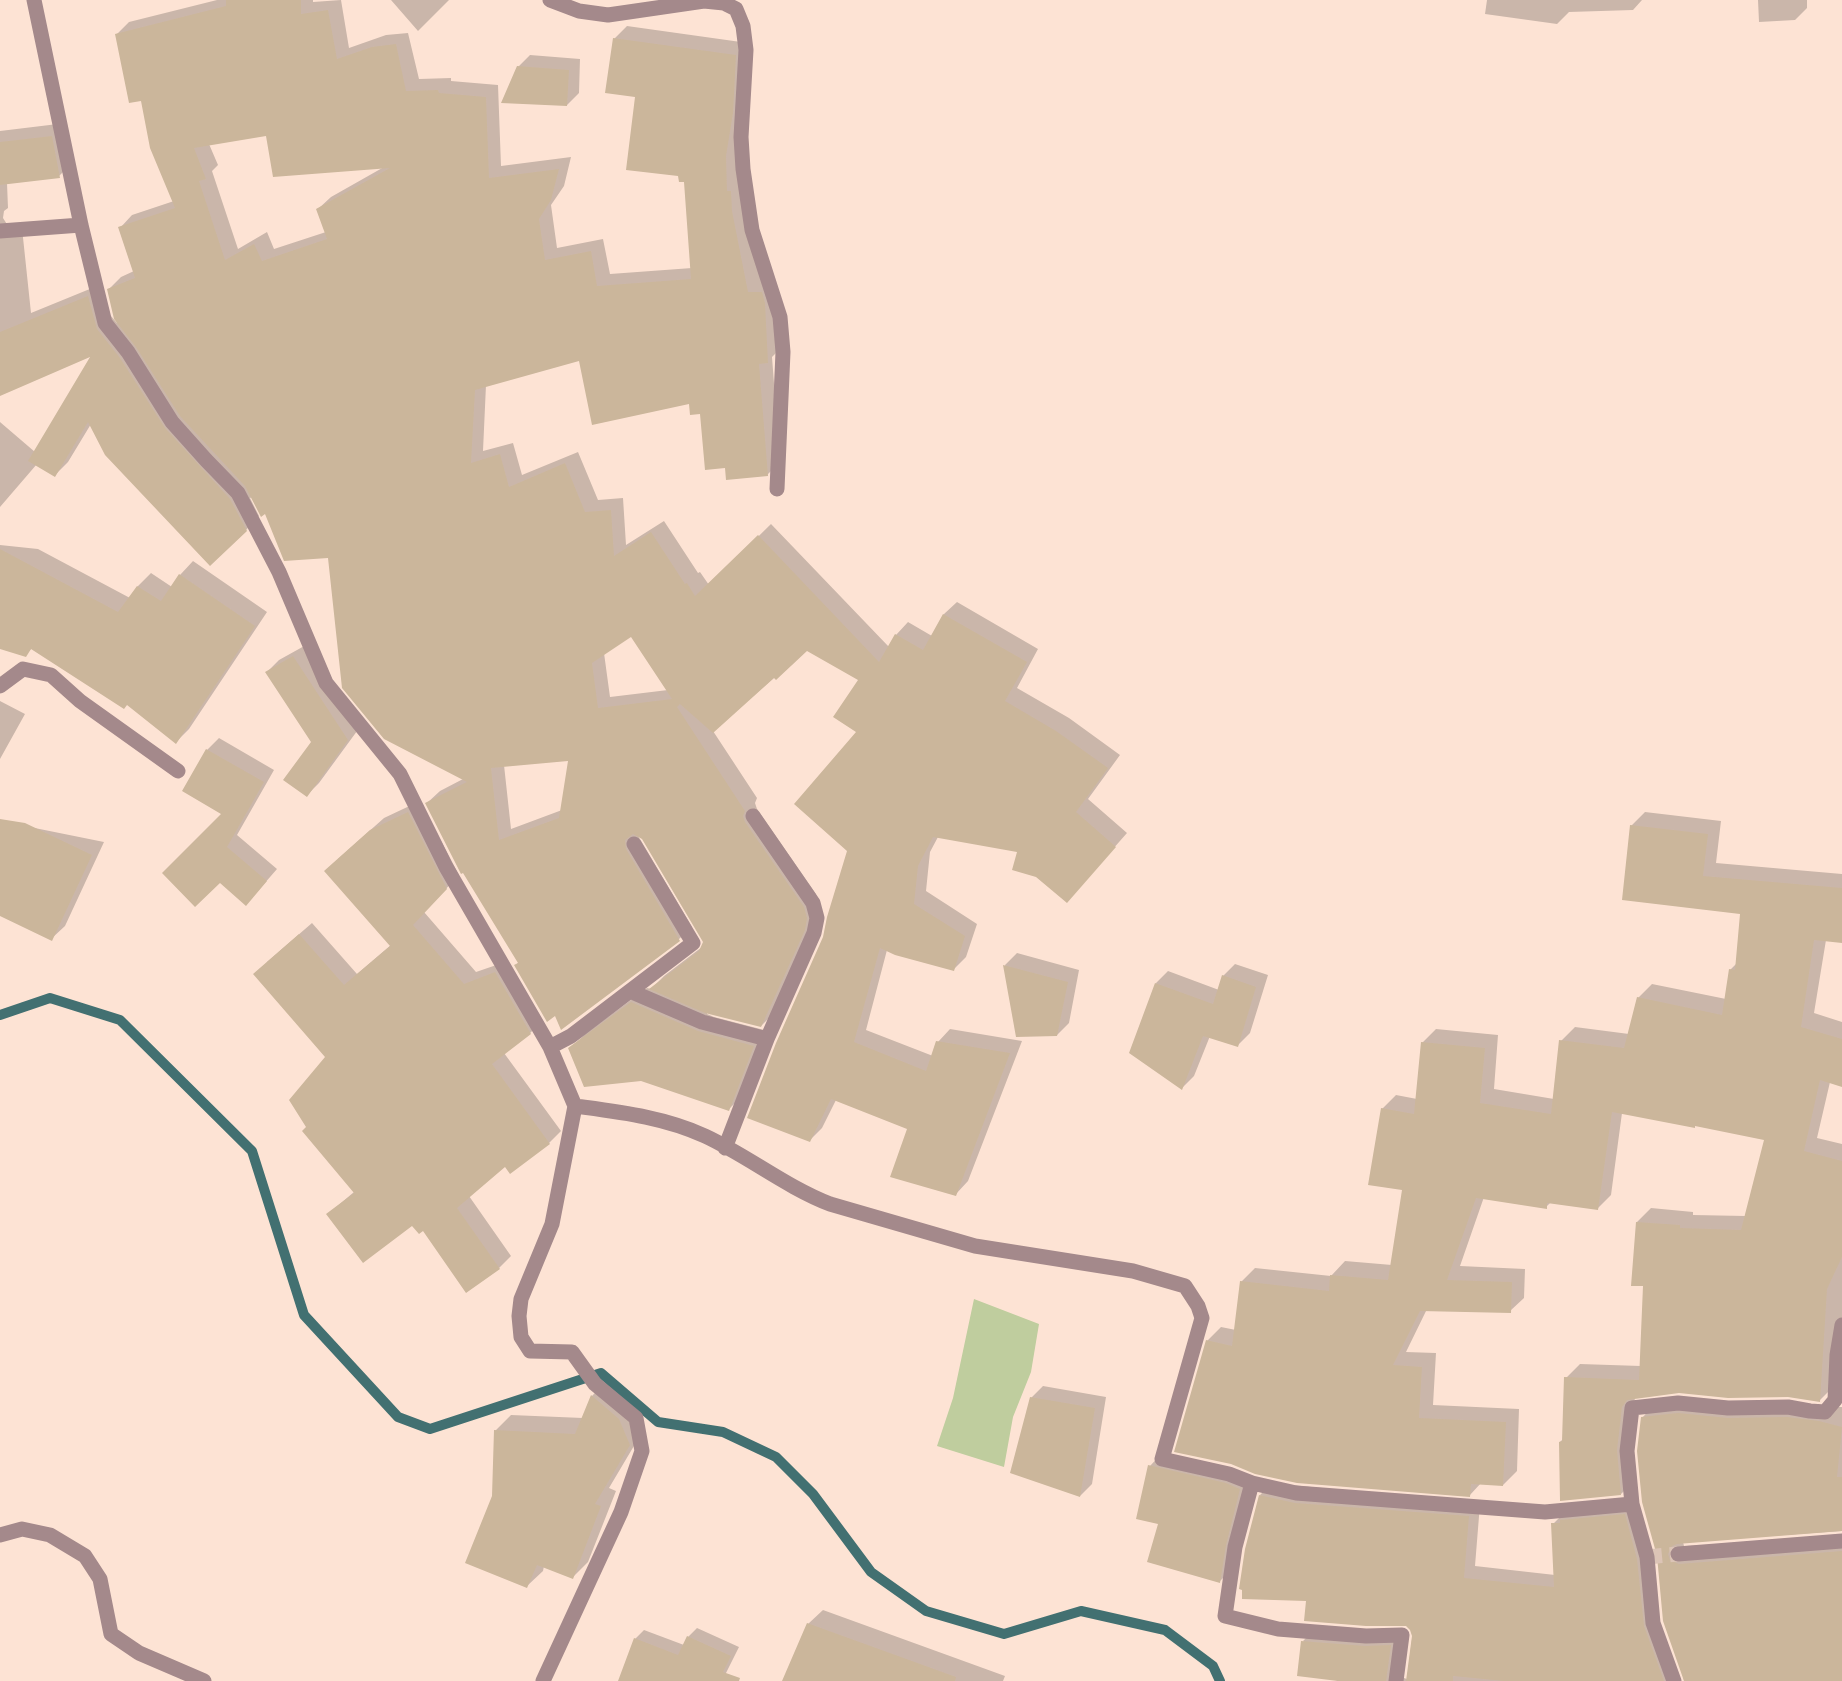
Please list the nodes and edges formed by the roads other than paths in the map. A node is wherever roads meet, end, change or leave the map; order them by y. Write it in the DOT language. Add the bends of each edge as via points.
graph roads {
  1 [pos="34,0"];
  2 [pos="550,0"];
  3 [pos="81,225"];
  4 [pos="0,231"];
  5 [pos="777,489"];
  6 [pos="0,686"];
  7 [pos="178,771"];
  8 [pos="753,816"];
  9 [pos="634,844"];
  10 [pos="630,991"];
  11 [pos="767,1039"];
  12 [pos="550,1047"];
  13 [pos="575,1106"];
  14 [pos="725,1148"];
  15 [pos="1842,1325"];
  16 [pos="1252,1483"];
  17 [pos="1632,1504"];
  18 [pos="0,1535"];
  19 [pos="1842,1541"];
  20 [pos="1678,1554"];
  21 [pos="204,1681"];
  22 [pos="543,1681"];
  23 [pos="1396,1681"];
  24 [pos="1674,1681"];
  1 -- 3 [label="street"];
  2 -- 5 [label="street" via="579,11 608,15 704,1 736,9 746,50 743,169 752,230 780,317 783,352"];
  3 -- 4 [label="street"];
  3 -- 12 [label="street" via="105,323 172,422 238,493 279,572 326,683 400,774 446,867"];
  6 -- 7 [label="street" via="23,669 51,675 80,701"];
  8 -- 11 [label="street" via="813,903 817,918"];
  9 -- 10 [label="street" via="693,943"];
  10 -- 11 [label="street" via="702,1022"];
  10 -- 12 [label="street" via="571,1036"];
  11 -- 14 [label="street"];
  12 -- 13 [label="street"];
  13 -- 14 [label="street" via="677,1124"];
  13 -- 22 [label="street" via="552,1224 521,1299 521,1337 530,1351 572,1352 595,1384 636,1418 642,1451 621,1512"];
  14 -- 16 [label="street" via="808,1196 830,1204 975,1246 1133,1271 1185,1286 1202,1318 1162,1459"];
  15 -- 17 [label="street" via="1834,1400 1825,1412 1678,1403 1632,1408 1627,1451"];
  16 -- 17 [label="street" via="1296,1493 1545,1512"];
  16 -- 23 [label="street" via="1235,1547 1225,1616 1278,1629 1402,1635"];
  17 -- 24 [label="street" via="1647,1557 1653,1623"];
  18 -- 21 [label="street" via="22,1529 50,1535 85,1556 100,1579 111,1634 139,1653"];
  19 -- 20 [label="street"];
}
